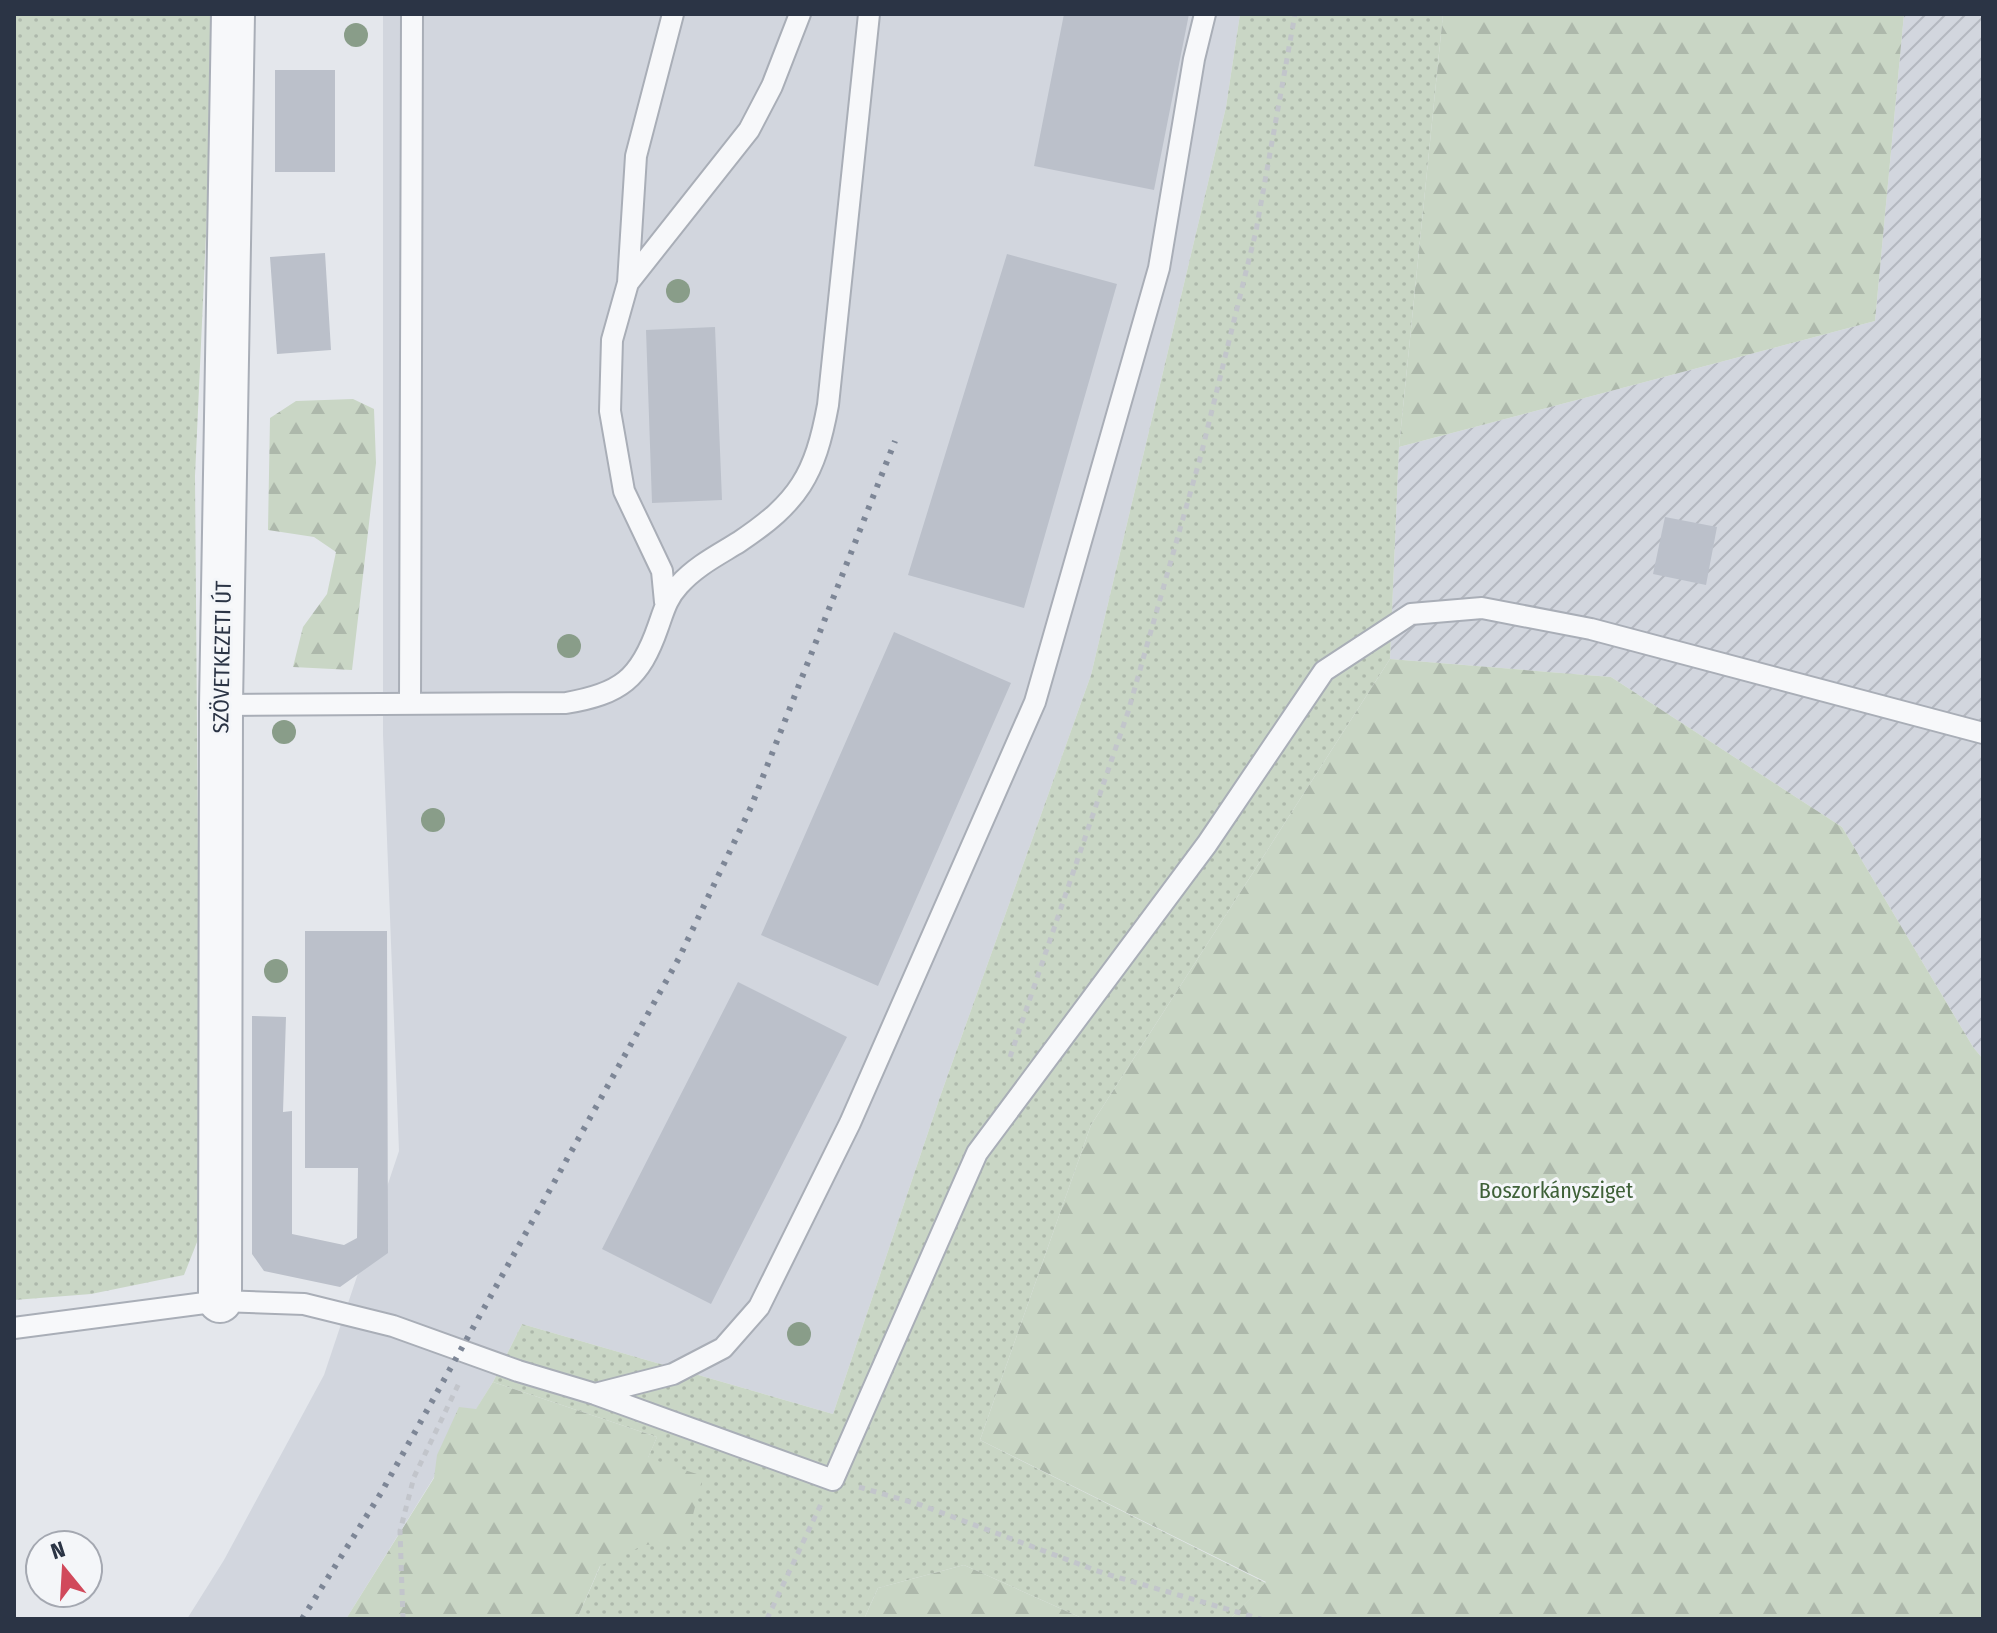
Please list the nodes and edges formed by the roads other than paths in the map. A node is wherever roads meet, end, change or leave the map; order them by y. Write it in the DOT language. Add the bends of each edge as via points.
graph roads {
  1 [pos="233,14"];
  2 [pos="412,14"];
  3 [pos="673,14"];
  4 [pos="800,14"];
  5 [pos="869,14"];
  6 [pos="1205,14"];
  7 [pos="628,283"];
  8 [pos="665,602"];
  9 [pos="410,704"];
  10 [pos="221,705"];
  11 [pos="1983,733"];
  12 [pos="220,1301"];
  13 [pos="14,1328"];
  14 [pos="595,1394"];
  1 -- 10 [label="street, SZÖVETKEZETI ÚT"];
  2 -- 9 [label="lane"];
  3 -- 7 [label="lane" via="636,156"];
  4 -- 7 [label="lane" via="749,130"];
  5 -- 8 [label="lane" via="828,405 814,461 805,484 787,503 680,583"];
  6 -- 14 [label="lane" via="1159,268 1035,702 850,1123 759,1307 723,1348 673,1374"];
  7 -- 8 [label="lane" via="612,340 610,411 624,491 662,571"];
  8 -- 9 [label="lane" via="646,655 615,691 566,703"];
  9 -- 10 [label="lane"];
  10 -- 12 [label="street, SZÖVETKEZETI ÚT"];
  11 -- 14 [label="lane" via="1591,629 1482,608 1411,614 1324,671 1207,844 977,1153 833,1480"];
  12 -- 13 [label="lane"];
  12 -- 14 [label="lane" via="340,1311"];
}
